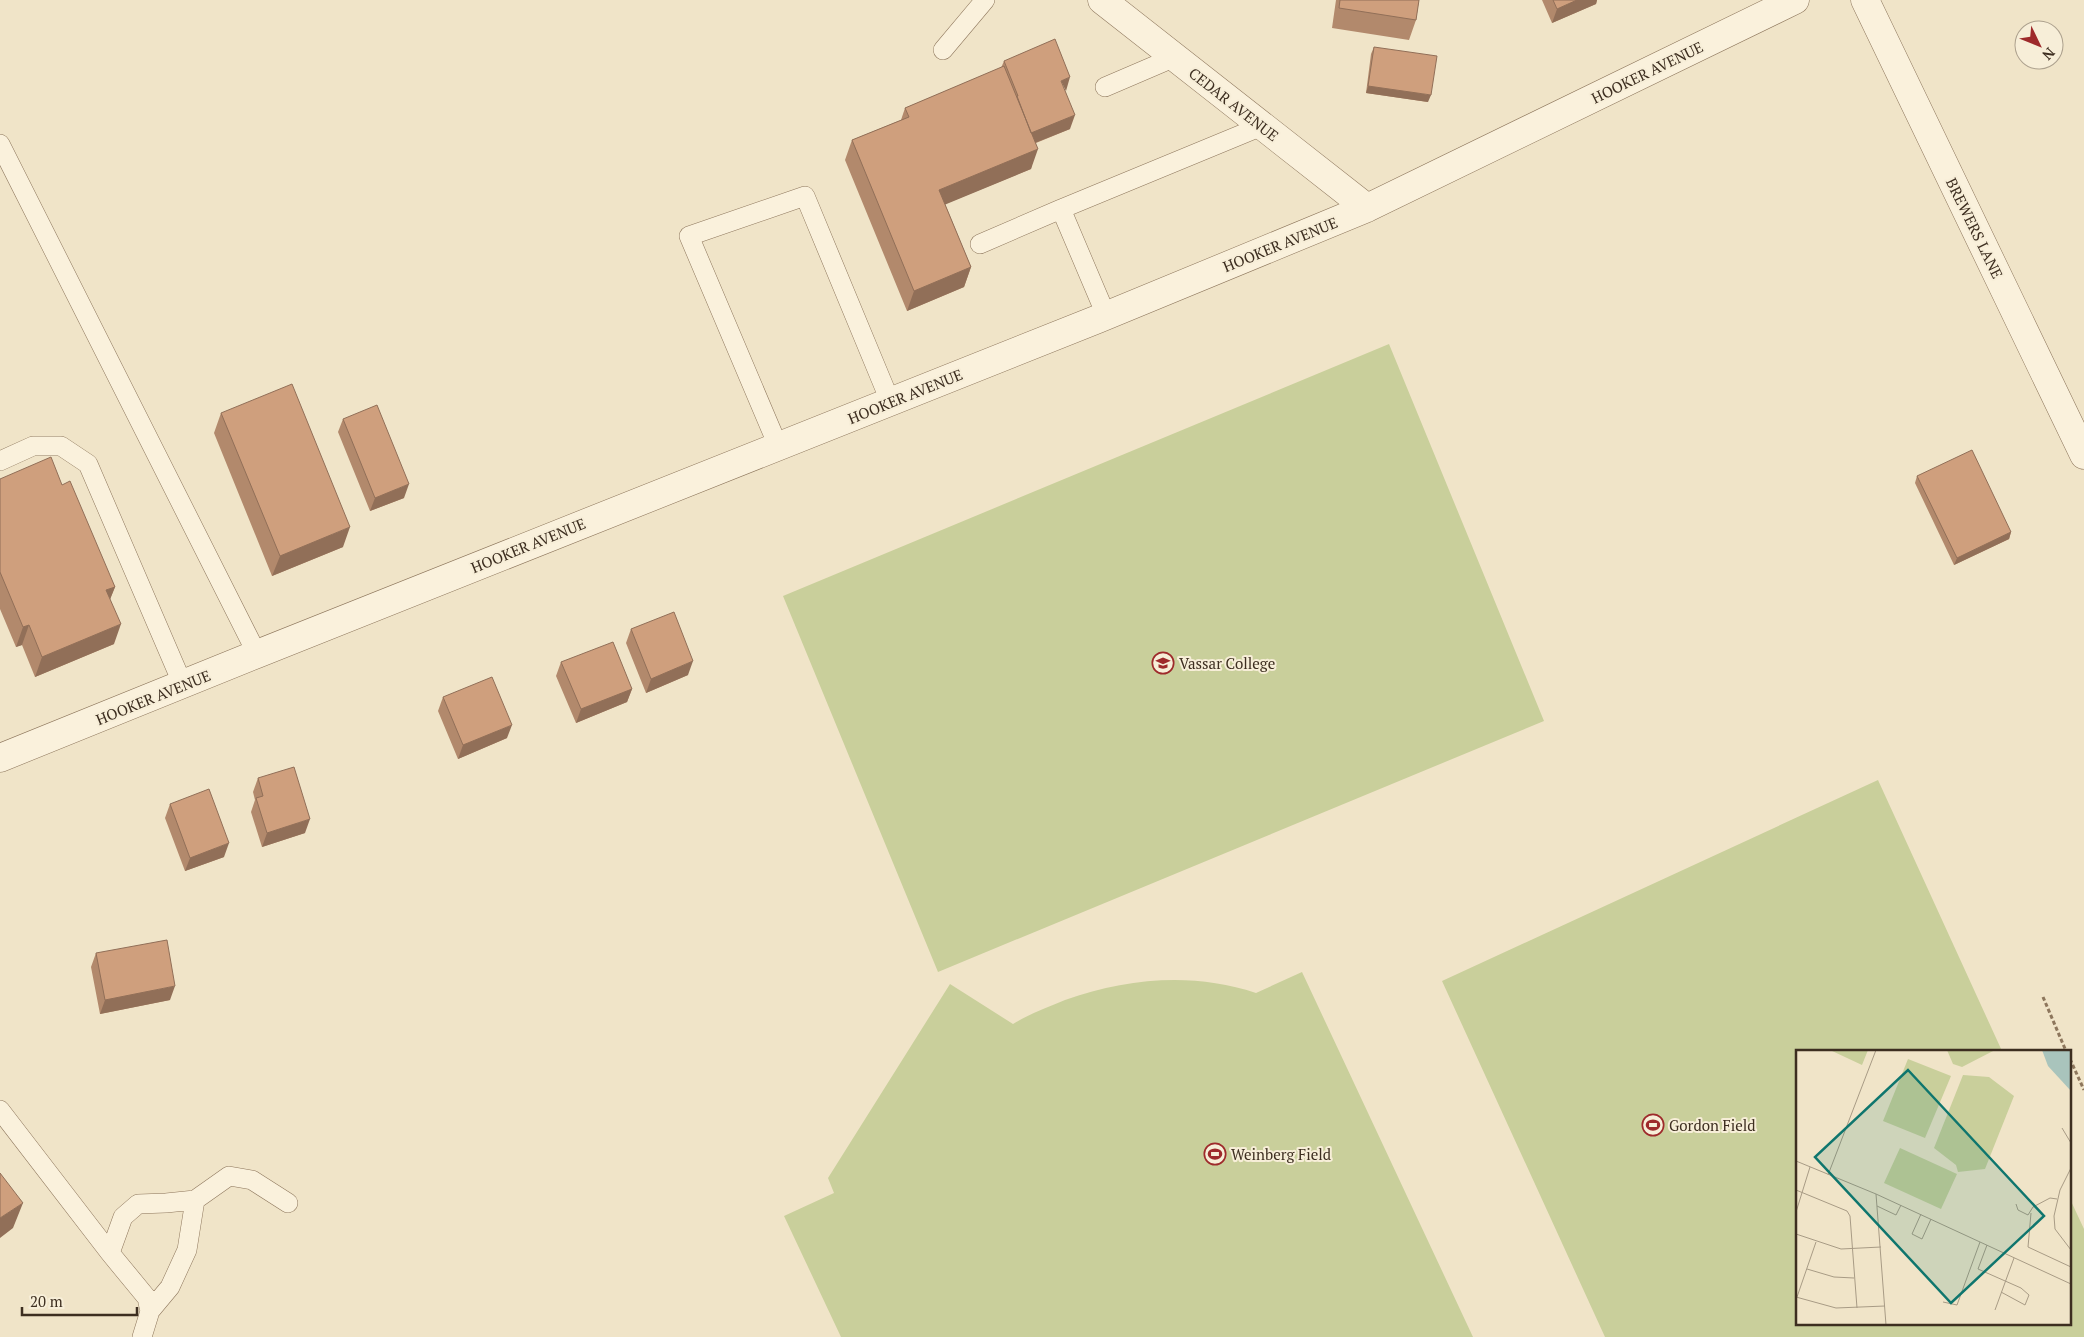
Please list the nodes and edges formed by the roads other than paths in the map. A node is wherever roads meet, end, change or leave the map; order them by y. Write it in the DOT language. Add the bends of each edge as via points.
graph roads {
  1 [pos="985,0"];
  2 [pos="1102,0"];
  3 [pos="1795,0"];
  4 [pos="1865,0"];
  5 [pos="943,50"];
  6 [pos="1175,57"];
  7 [pos="1105,87"];
  8 [pos="1262,126"];
  9 [pos="0,144"];
  10 [pos="1367,208"];
  11 [pos="1061,209"];
  12 [pos="980,244"];
  13 [pos="1106,315"];
  14 [pos="890,401"];
  15 [pos="778,446"];
  16 [pos="2084,455"];
  17 [pos="0,461"];
  18 [pos="257,654"];
  19 [pos="183,685"];
  20 [pos="0,758"];
  21 [pos="0,1110"];
  22 [pos="195,1200"];
  23 [pos="288,1203"];
  24 [pos="110,1253"];
  25 [pos="150,1311"];
  26 [pos="142,1337"];
  1 -- 5 [label="lane"];
  2 -- 6 [label="street, CEDAR AVENUE"];
  3 -- 10 [label="street, HOOKER AVENUE"];
  4 -- 16 [label="street, BREWERS LANE"];
  6 -- 7 [label="lane"];
  6 -- 8 [label="street, CEDAR AVENUE"];
  8 -- 10 [label="street, CEDAR AVENUE"];
  8 -- 11 [label="lane"];
  9 -- 18 [label="lane"];
  10 -- 13 [label="street, HOOKER AVENUE"];
  11 -- 12 [label="lane"];
  11 -- 13 [label="lane"];
  13 -- 14 [label="street, HOOKER AVENUE"];
  14 -- 15 [label="street, HOOKER AVENUE"];
  14 -- 15 [label="lane" via="805,196 689,236"];
  15 -- 18 [label="street, HOOKER AVENUE"];
  17 -- 19 [label="lane" via="34,446 62,446 88,464"];
  18 -- 19 [label="street, HOOKER AVENUE"];
  19 -- 20 [label="street, HOOKER AVENUE"];
  21 -- 24 [label="lane"];
  22 -- 23 [label="lane" via="230,1176 252,1180"];
  22 -- 24 [label="lane" via="138,1204 124,1217"];
  22 -- 25 [label="lane" via="187,1250 170,1288"];
  24 -- 25 [label="lane" via="147,1298"];
  25 -- 26 [label="lane"];
}
